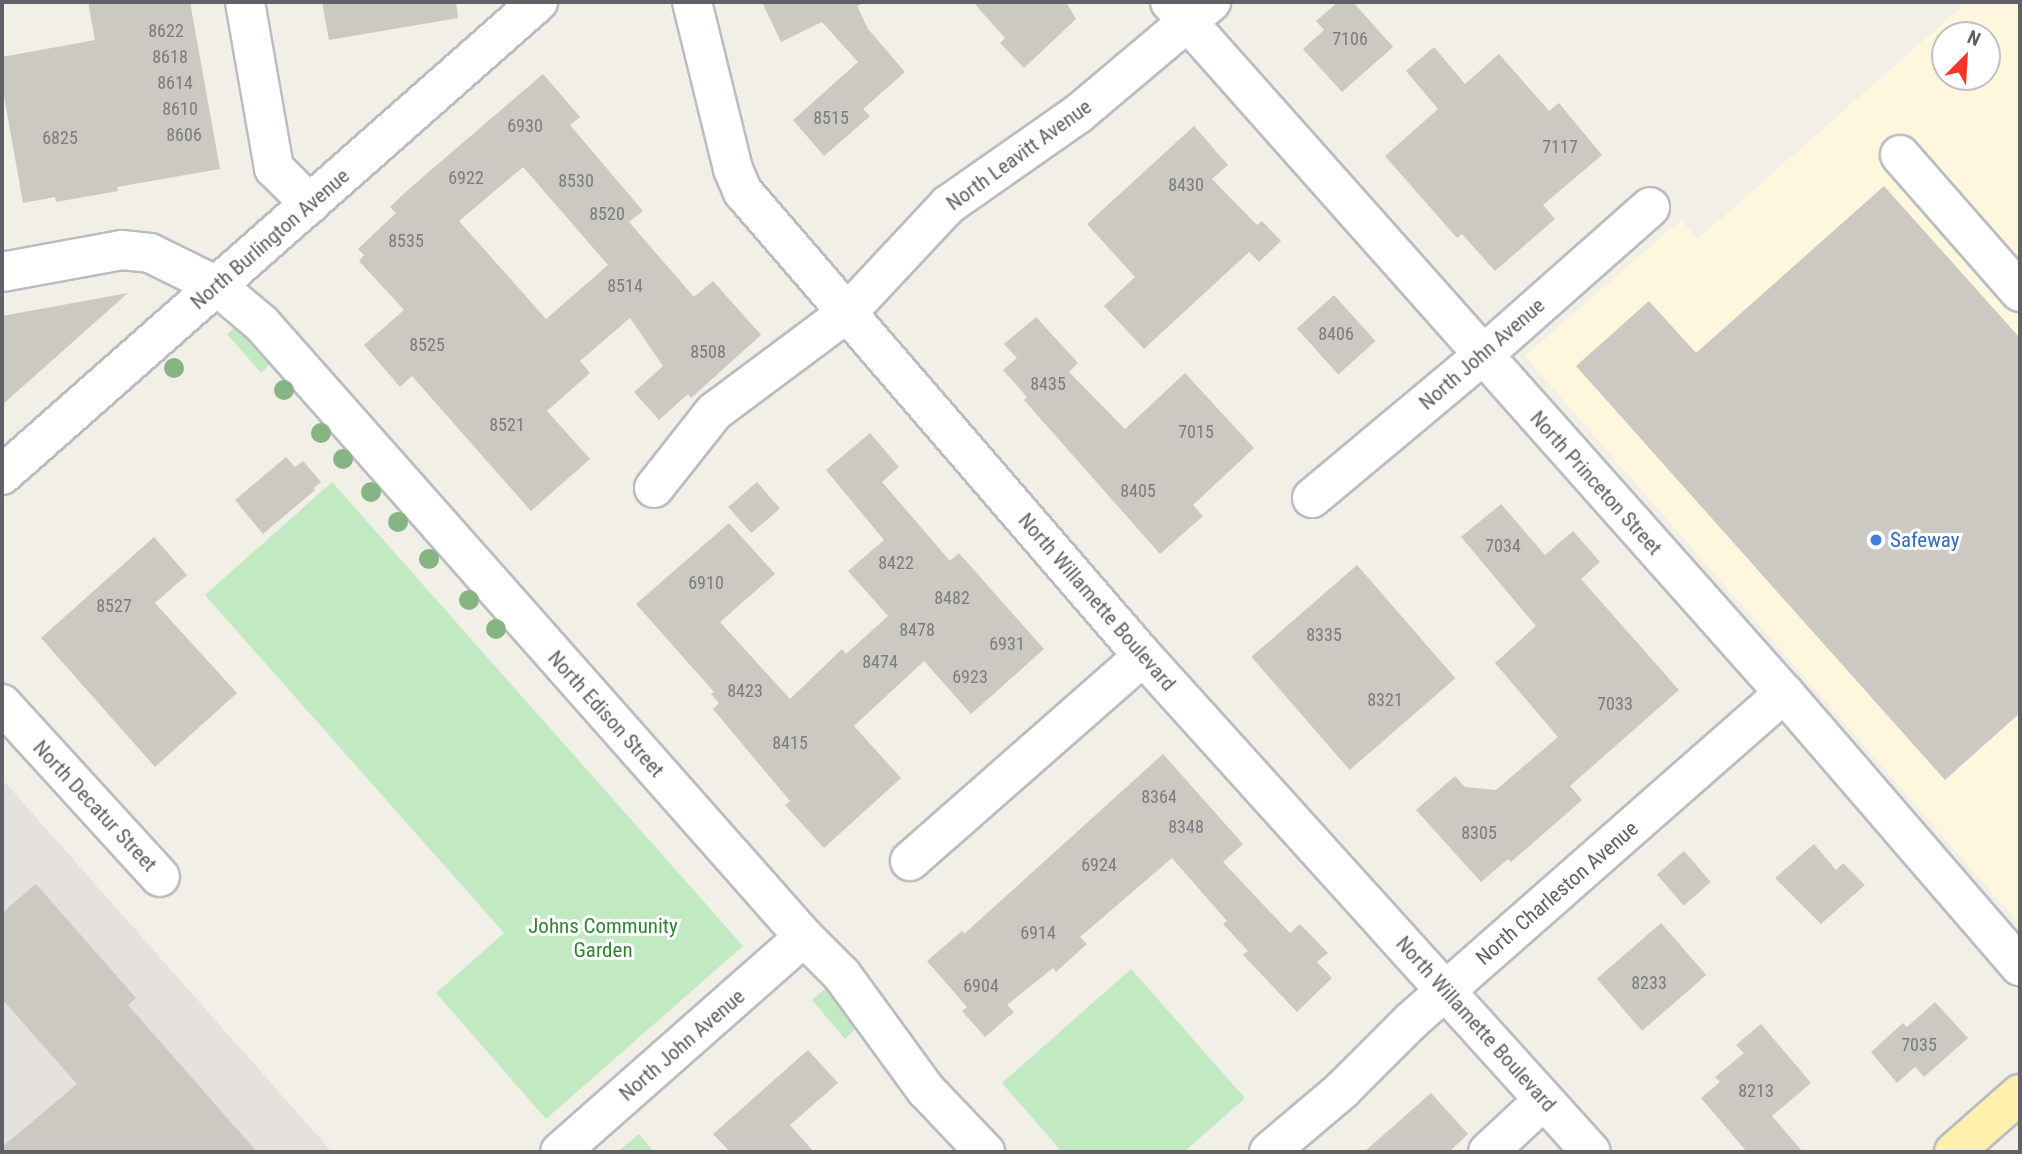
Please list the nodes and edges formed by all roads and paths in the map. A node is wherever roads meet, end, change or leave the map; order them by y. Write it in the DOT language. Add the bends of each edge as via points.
graph roads {
  1 [pos="244,2"];
  2 [pos="538,2"];
  3 [pos="692,2"];
  4 [pos="1190,8"];
  5 [pos="1900,155"];
  6 [pos="310,204"];
  7 [pos="1650,207"];
  8 [pos="2,272"];
  9 [pos="217,286"];
  10 [pos="2020,292"];
  11 [pos="847,313"];
  12 [pos="1483,355"];
  13 [pos="2,475"];
  14 [pos="654,488"];
  15 [pos="1312,498"];
  16 [pos="1143,656"];
  17 [pos="1784,693"];
  18 [pos="2,704"];
  19 [pos="910,861"];
  20 [pos="160,877"];
  21 [pos="804,937"];
  22 [pos="2020,966"];
  23 [pos="1446,991"];
  24 [pos="2020,1094"];
  25 [pos="1544,1100"];
  26 [pos="560,1152"];
  27 [pos="985,1152"];
  28 [pos="1269,1152"];
  29 [pos="1488,1152"];
  30 [pos="1591,1152"];
  31 [pos="1954,1152"];
  1 -- 6 [label="street" via="274,168"];
  2 -- 6 [label="street, North Burlington Avenue"];
  3 -- 11 [label="street, North Willamette Boulevard" via="736,179"];
  4 -- 11 [label="street, North Leavitt Avenue" via="1079,114 948,205"];
  4 -- 12 [label="street, North Princeton Street"];
  5 -- 10 [label="street"];
  6 -- 9 [label="street, North Burlington Avenue"];
  7 -- 12 [label="street, North John Avenue"];
  8 -- 9 [label="street, North Edison Street" via="122,250 150,253"];
  9 -- 13 [label="street, North Burlington Avenue"];
  9 -- 21 [label="street, North Edison Street" via="262,324"];
  11 -- 14 [label="street, North Leavitt Avenue" via="714,412"];
  11 -- 16 [label="street, North Willamette Boulevard"];
  12 -- 15 [label="street, North John Avenue"];
  12 -- 17 [label="street, North Princeton Street"];
  16 -- 19 [label="street"];
  16 -- 23 [label="street, North Willamette Boulevard"];
  17 -- 22 [label="street, North Princeton Street"];
  17 -- 23 [label="street, North Charleston Avenue"];
  18 -- 20 [label="street, North Decatur Street"];
  21 -- 26 [label="street, North John Avenue"];
  21 -- 27 [label="street, North Edison Street" via="842,975 926,1090"];
  23 -- 25 [label="street, North Willamette Boulevard"];
  23 -- 28 [label="street, North Charleston Avenue"];
  24 -- 31 [label="main road"];
  25 -- 29 [label="street"];
  25 -- 30 [label="street, North Willamette Boulevard"];
}
